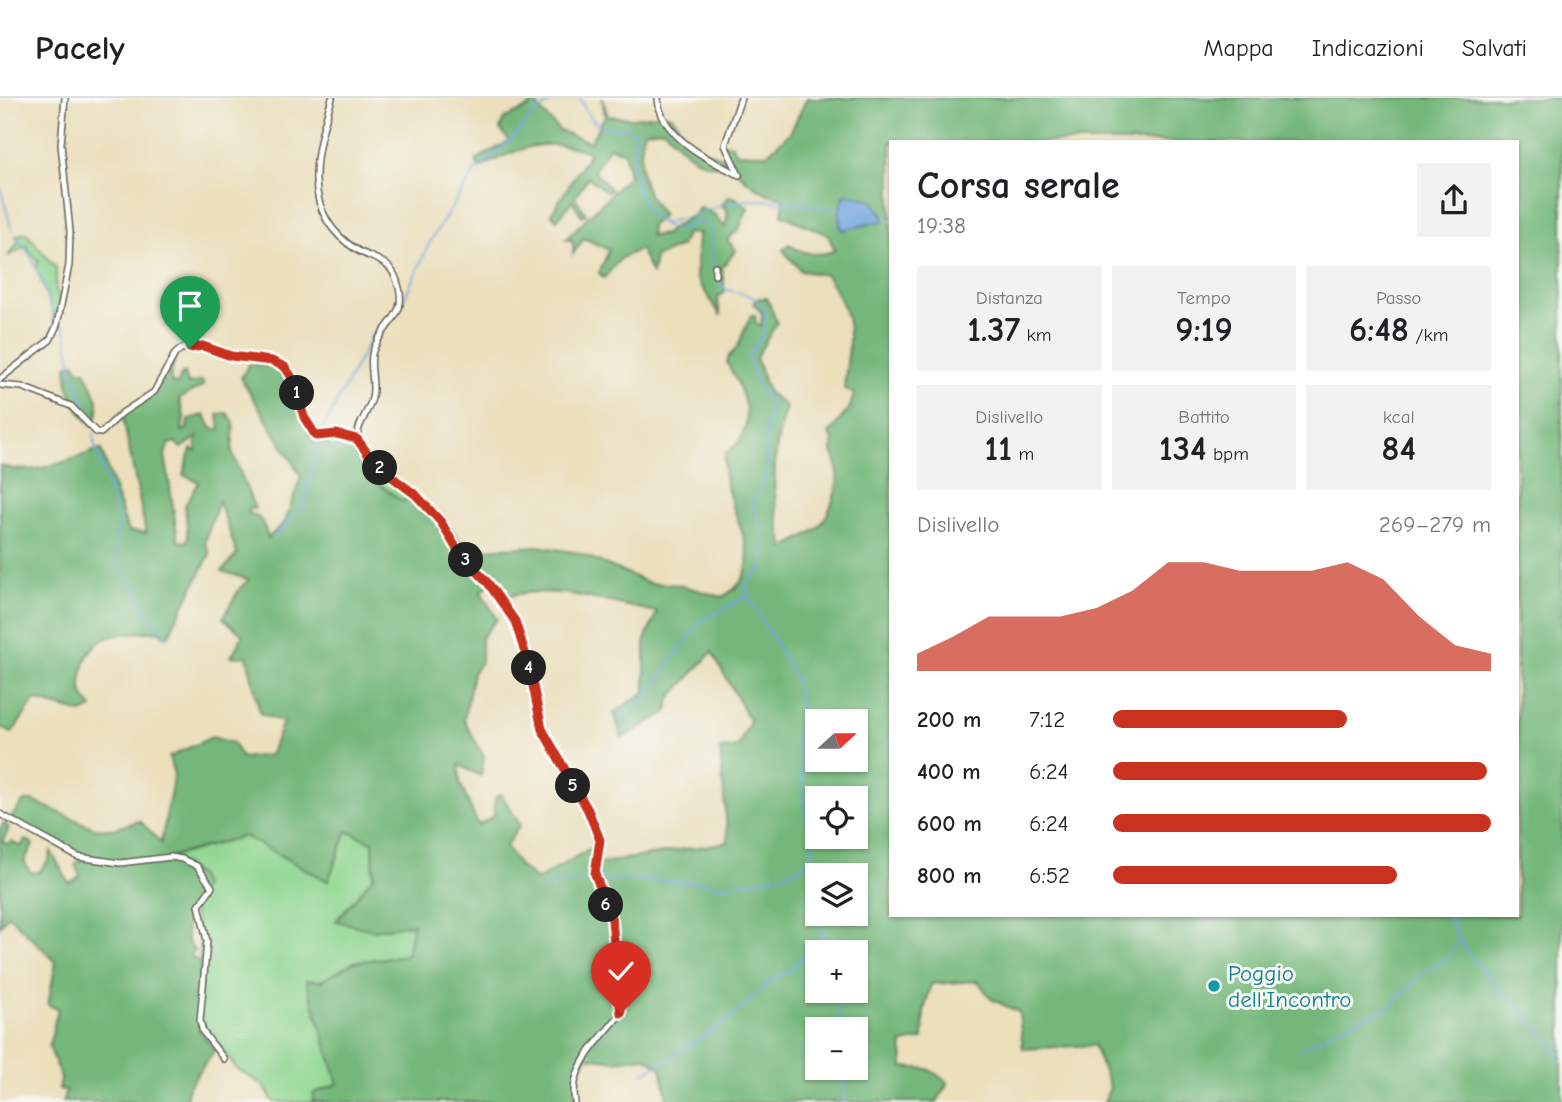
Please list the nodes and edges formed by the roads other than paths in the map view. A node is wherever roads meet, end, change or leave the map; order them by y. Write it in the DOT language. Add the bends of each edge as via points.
graph roads {
  1 [pos="65,98"];
  2 [pos="332,98"];
  3 [pos="658,98"];
  4 [pos="741,98"];
  5 [pos="715,266"];
  6 [pos="715,275"];
  7 [pos="0,379"];
  8 [pos="0,385"];
  9 [pos="357,439"];
  10 [pos="0,814"];
  11 [pos="224,1059"];
  12 [pos="575,1102"];
  1 -- 7 [label="street" via="61,144 69,265 57,325 50,340"];
  2 -- 9 [label="street" via="314,182 321,209 351,245 379,258 391,270 401,300 400,312 372,355 373,395"];
  3 -- 4 [label="street" via="664,117 683,141 739,175 725,145"];
  5 -- 6 [label="street"];
  8 -- 9 [label="street" via="22,387 71,407 101,433 154,392 175,354 203,346 281,364 291,375 301,411 316,436 337,434"];
  9 -- 12 [label="street" via="376,465 416,495 441,522 458,551 515,621 542,729 600,840 595,874 612,920 621,1013 579,1068 572,1089"];
  10 -- 11 [label="street" via="78,857 120,863 170,857 197,866 212,887 198,905 207,941 200,1021"];
}
